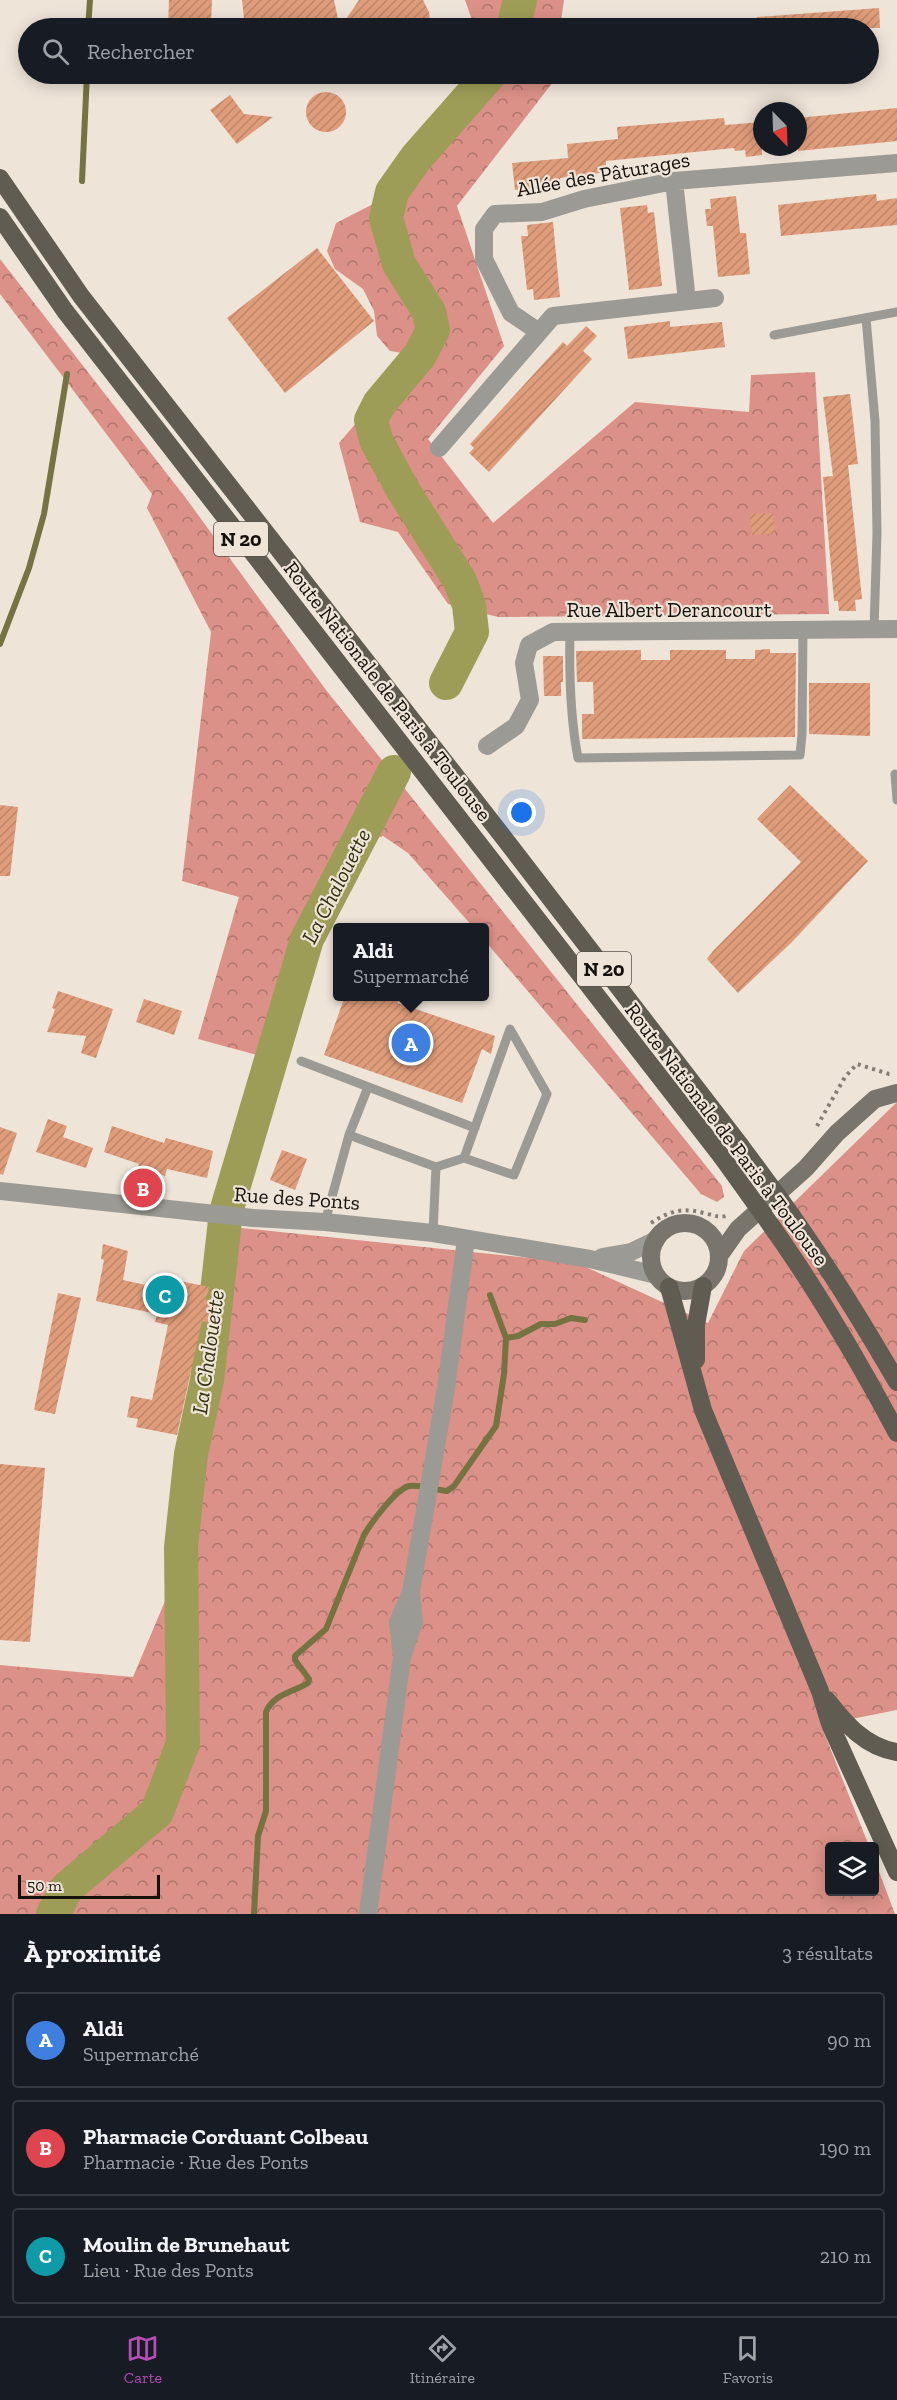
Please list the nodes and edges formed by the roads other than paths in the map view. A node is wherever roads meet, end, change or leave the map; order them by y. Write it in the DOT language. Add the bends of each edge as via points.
graph roads {
  1 [pos="897,163"];
  2 [pos="0,178"];
  3 [pos="674,181"];
  4 [pos="0,217"];
  5 [pos="715,298"];
  6 [pos="687,301"];
  7 [pos="897,312"];
  8 [pos="866,318"];
  9 [pos="539,332"];
  10 [pos="774,335"];
  11 [pos="439,448"];
  12 [pos="897,629"];
  13 [pos="803,630"];
  14 [pos="874,630"];
  15 [pos="570,632"];
  16 [pos="486,746"];
  17 [pos="895,774"];
  18 [pos="897,800"];
  19 [pos="302,1061"];
  20 [pos="368,1087"];
  21 [pos="897,1093"];
  22 [pos="475,1128"];
  23 [pos="349,1135"];
  24 [pos="464,1158"];
  25 [pos="436,1167"];
  26 [pos="0,1191"];
  27 [pos="325,1222"];
  28 [pos="734,1222"];
  29 [pos="706,1230"];
  30 [pos="433,1233"];
  31 [pos="650,1235"];
  32 [pos="466,1239"];
  33 [pos="719,1256"];
  34 [pos="590,1259"];
  35 [pos="663,1281"];
  36 [pos="703,1286"];
  37 [pos="897,1382"];
  38 [pos="696,1383"];
  39 [pos="897,1433"];
  40 [pos="820,1691"];
  41 [pos="897,1752"];
  42 [pos="897,1872"];
  43 [pos="368,1914"];
  1 -- 3 [label="street, Allée des Pâturages"];
  2 -- 37 [label="main road, Route Nationale de Paris à Toulouse / N 20, bridge" via="81,296 740,1145 803,1231"];
  3 -- 6 [label="street"];
  3 -- 9 [label="street, Allée des Pâturages" via="584,199 542,212 495,214 484,229 484,259 511,313"];
  4 -- 39 [label="main road, Route Nationale de Paris à Toulouse / N 20, bridge" via="65,311 722,1157 785,1244"];
  5 -- 6 [label="street"];
  6 -- 9 [label="street" via="553,316"];
  7 -- 8 [label="lane"];
  8 -- 10 [label="lane"];
  8 -- 14 [label="lane" via="875,432"];
  9 -- 11 [label="street"];
  12 -- 14 [label="street, Rue Albert Derancourt"];
  13 -- 14 [label="street, Rue Albert Derancourt"];
  13 -- 15 [label="street, Rue Albert Derancourt"];
  13 -- 15 [label="lane" via="800,755 578,758 569,675"];
  15 -- 16 [label="street, Rue Albert Derancourt" via="553,632 529,645 524,663 530,700 516,726"];
  17 -- 18 [label="lane"];
  19 -- 20 [label="lane"];
  20 -- 22 [label="lane"];
  20 -- 23 [label="lane"];
  21 -- 28 [label="main road" via="875,1099 806,1168"];
  22 -- 24 [label="lane"];
  22 -- 24 [label="lane" via="510,1029 548,1094 514,1175"];
  23 -- 25 [label="lane"];
  23 -- 27 [label="lane"];
  24 -- 25 [label="lane"];
  25 -- 30 [label="lane"];
  26 -- 27 [label="street, Rue des Ponts"];
  27 -- 30 [label="street, Rue des Ponts"];
  28 -- 29 [label="main road"];
  28 -- 33 [label="main road"];
  29 -- 31 [label="main road" via="685,1223"];
  29 -- 33 [label="main road"];
  30 -- 32 [label="street, Rue des Ponts"];
  31 -- 34 [label="street, Rue des Ponts" via="632,1252"];
  31 -- 35 [label="main road" via="651,1257"];
  32 -- 34 [label="street, Rue des Ponts"];
  32 -- 43 [label="street" via="446,1388 411,1592 398,1622 402,1657"];
  33 -- 36 [label="main road" via="715,1273"];
  34 -- 35 [label="street, Rue des Ponts"];
  35 -- 36 [label="main road" via="686,1291"];
  35 -- 38 [label="main road"];
  36 -- 38 [label="main road" via="696,1324"];
  38 -- 40 [label="main road" via="703,1410"];
  40 -- 41 [label="main road" via="858,1735"];
  40 -- 42 [label="main road" via="830,1724"];
}
